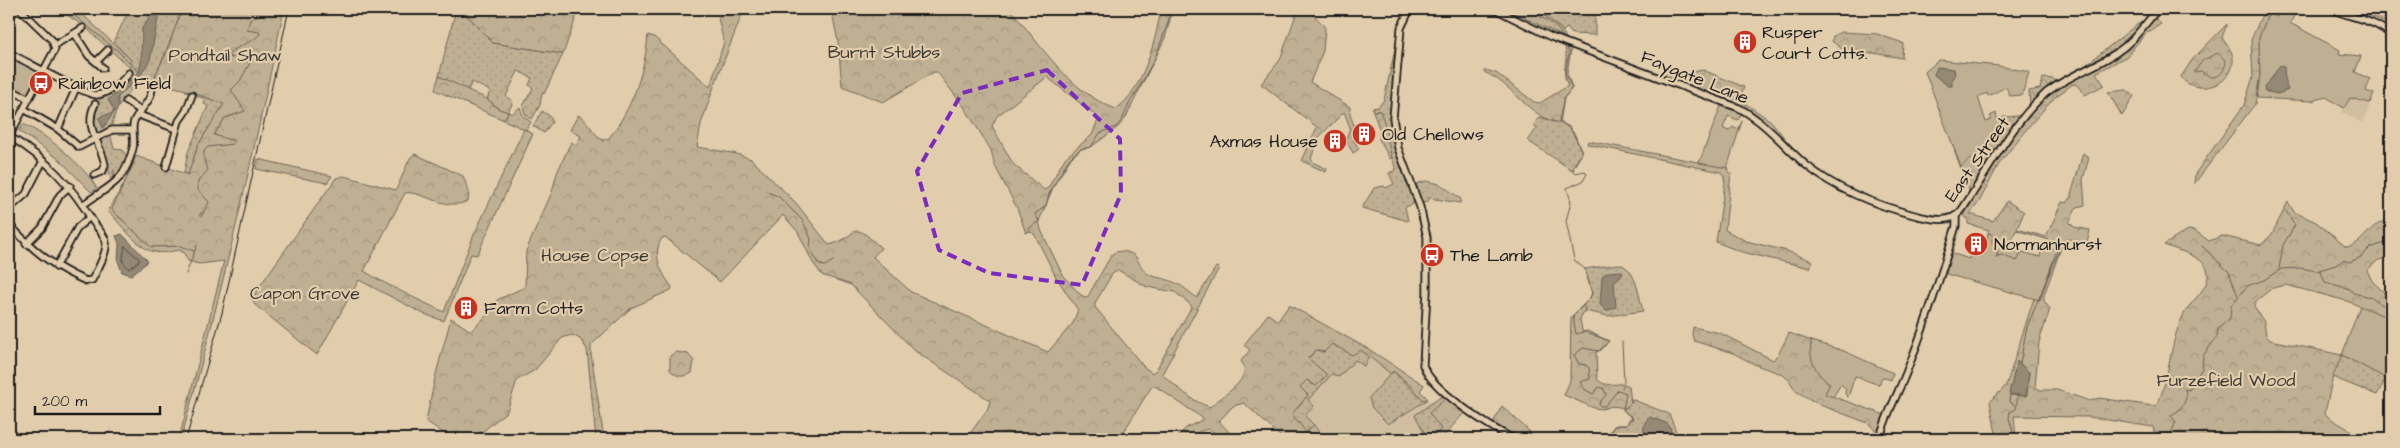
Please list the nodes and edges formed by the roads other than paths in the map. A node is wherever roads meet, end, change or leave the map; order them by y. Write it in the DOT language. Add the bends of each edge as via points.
graph roads {
  1 [pos="20,9"];
  2 [pos="1410,9"];
  3 [pos="1495,9"];
  4 [pos="2158,9"];
  5 [pos="2330,9"];
  6 [pos="83,28"];
  7 [pos="75,34"];
  8 [pos="2391,35"];
  9 [pos="55,45"];
  10 [pos="9,50"];
  11 [pos="108,50"];
  12 [pos="96,62"];
  13 [pos="103,68"];
  14 [pos="44,70"];
  15 [pos="129,73"];
  16 [pos="152,87"];
  17 [pos="76,88"];
  18 [pos="9,89"];
  19 [pos="192,95"];
  20 [pos="29,99"];
  21 [pos="126,101"];
  22 [pos="95,104"];
  23 [pos="24,109"];
  24 [pos="140,113"];
  25 [pos="58,129"];
  26 [pos="176,129"];
  27 [pos="133,130"];
  28 [pos="9,136"];
  29 [pos="95,139"];
  30 [pos="42,161"];
  31 [pos="166,166"];
  32 [pos="94,175"];
  33 [pos="70,186"];
  34 [pos="84,204"];
  35 [pos="9,209"];
  36 [pos="90,216"];
  37 [pos="1956,216"];
  38 [pos="9,224"];
  39 [pos="26,244"];
  40 [pos="56,267"];
  41 [pos="1514,439"];
  42 [pos="1880,439"];
  1 -- 9 [label="street"];
  2 -- 41 [label="street" via="1401,28 1393,118 1396,141 1419,204 1427,237 1428,292 1423,365 1434,383 1492,428"];
  3 -- 37 [label="street, Faygate Lane" via="1565,43 1742,110 1764,125 1812,170 1856,196 1930,219"];
  4 -- 37 [label="street, East Street" via="2124,48 2063,80 2038,101 2001,148"];
  5 -- 8 [label="street" via="2374,23"];
  6 -- 7 [label="street"];
  7 -- 9 [label="street"];
  7 -- 12 [label="street"];
  9 -- 14 [label="street"];
  10 -- 14 [label="street"];
  11 -- 12 [label="street"];
  12 -- 13 [label="street"];
  14 -- 17 [label="street"];
  14 -- 20 [label="street"];
  15 -- 17 [label="street" via="118,84 99,94"];
  16 -- 24 [label="street" via="150,99"];
  17 -- 25 [label="street"];
  18 -- 20 [label="street"];
  19 -- 26 [label="street"];
  20 -- 23 [label="street"];
  21 -- 24 [label="street"];
  22 -- 29 [label="street" via="90,124"];
  23 -- 25 [label="street"];
  23 -- 28 [label="street"];
  24 -- 26 [label="street"];
  24 -- 27 [label="street" via="134,121"];
  25 -- 29 [label="street" via="79,147"];
  26 -- 31 [label="street"];
  27 -- 29 [label="street" via="112,130"];
  27 -- 34 [label="street" via="133,148 121,178"];
  28 -- 30 [label="street"];
  29 -- 32 [label="street" via="106,165 103,171"];
  30 -- 33 [label="street"];
  30 -- 35 [label="street" via="25,196"];
  33 -- 34 [label="street"];
  33 -- 39 [label="street" via="60,195 42,228"];
  34 -- 36 [label="street"];
  36 -- 40 [label="street" via="78,227"];
  36 -- 40 [label="street" via="106,244 90,282"];
  37 -- 42 [label="street, East Street" via="1956,226 1924,329"];
  38 -- 39 [label="street"];
  39 -- 40 [label="street"];
}
